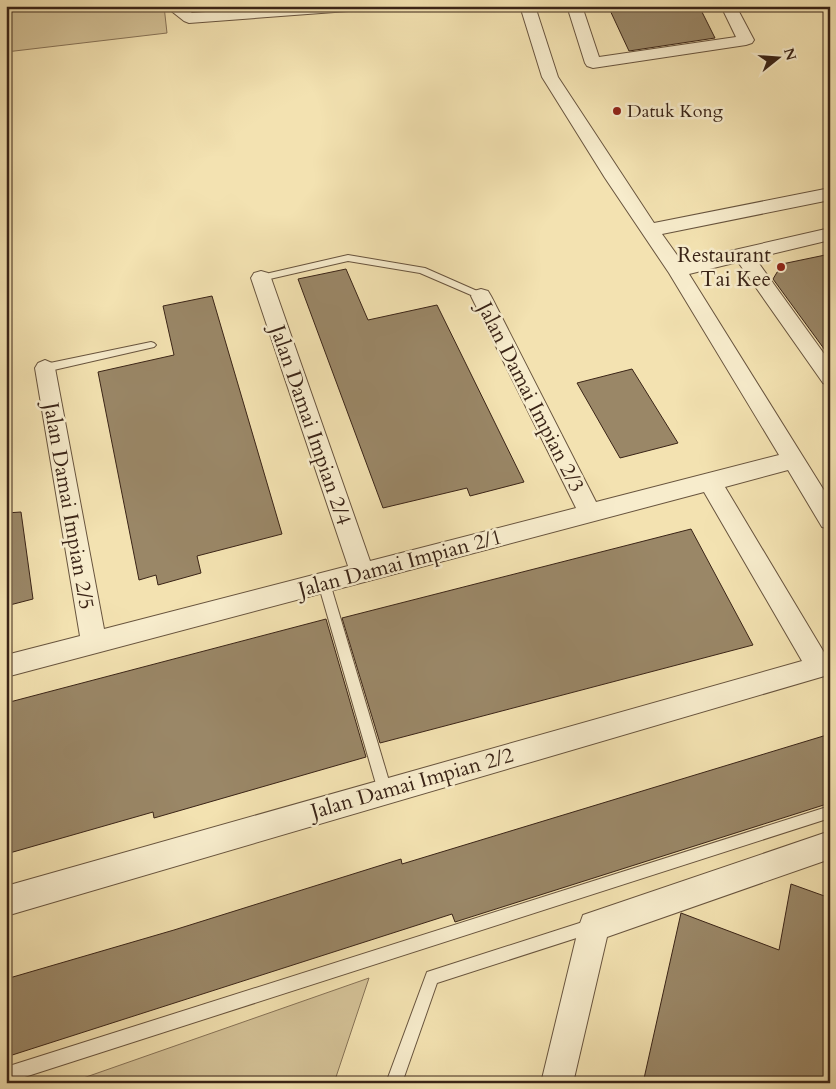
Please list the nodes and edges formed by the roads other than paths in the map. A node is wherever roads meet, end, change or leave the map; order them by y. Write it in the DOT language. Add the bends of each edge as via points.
graph roads {
  1 [pos="172,6"];
  2 [pos="348,6"];
  3 [pos="527,6"];
  4 [pos="574,6"];
  5 [pos="728,6"];
  6 [pos="323,7"];
  7 [pos="830,194"];
  8 [pos="648,230"];
  9 [pos="830,234"];
  10 [pos="742,254"];
  11 [pos="677,270"];
  12 [pos="261,278"];
  13 [pos="481,296"];
  14 [pos="151,345"];
  15 [pos="45,368"];
  16 [pos="830,378"];
  17 [pos="794,460"];
  18 [pos="710,482"];
  19 [pos="590,513"];
  20 [pos="830,520"];
  21 [pos="362,573"];
  22 [pos="324,583"];
  23 [pos="94,643"];
  24 [pos="6,666"];
  25 [pos="824,670"];
  26 [pos="385,791"];
  27 [pos="830,812"];
  28 [pos="830,845"];
  29 [pos="6,901"];
  30 [pos="594,926"];
  31 [pos="6,1075"];
  32 [pos="394,1083"];
  33 [pos="557,1083"];
  1 -- 6 [label="street" via="190,18"];
  2 -- 6 [label="street"];
  3 -- 8 [label="street" via="550,77"];
  4 -- 5 [label="street" via="594,63 746,40"];
  7 -- 8 [label="street"];
  8 -- 11 [label="street"];
  9 -- 10 [label="street"];
  10 -- 11 [label="street"];
  10 -- 16 [label="street"];
  11 -- 17 [label="street"];
  12 -- 13 [label="lane, Jalan Damai Impian 2/3" via="348,258 422,270"];
  12 -- 21 [label="street, Jalan Damai Impian 2/4"];
  13 -- 19 [label="street, Jalan Damai Impian 2/3"];
  14 -- 15 [label="lane"];
  15 -- 23 [label="street, Jalan Damai Impian 2/5"];
  17 -- 18 [label="street, Jalan Damai Impian 2/1"];
  17 -- 20 [label="street"];
  18 -- 19 [label="street, Jalan Damai Impian 2/1"];
  18 -- 25 [label="street"];
  19 -- 21 [label="street, Jalan Damai Impian 2/1"];
  21 -- 22 [label="street, Jalan Damai Impian 2/1"];
  22 -- 23 [label="street, Jalan Damai Impian 2/1"];
  22 -- 26 [label="lane"];
  23 -- 24 [label="street, Jalan Damai Impian 2/1"];
  25 -- 26 [label="street, Jalan Damai Impian 2/2"];
  26 -- 29 [label="street, Jalan Damai Impian 2/2"];
  27 -- 31 [label="lane"];
  28 -- 30 [label="street"];
  30 -- 32 [label="lane" via="432,977"];
  30 -- 33 [label="street"];
}
